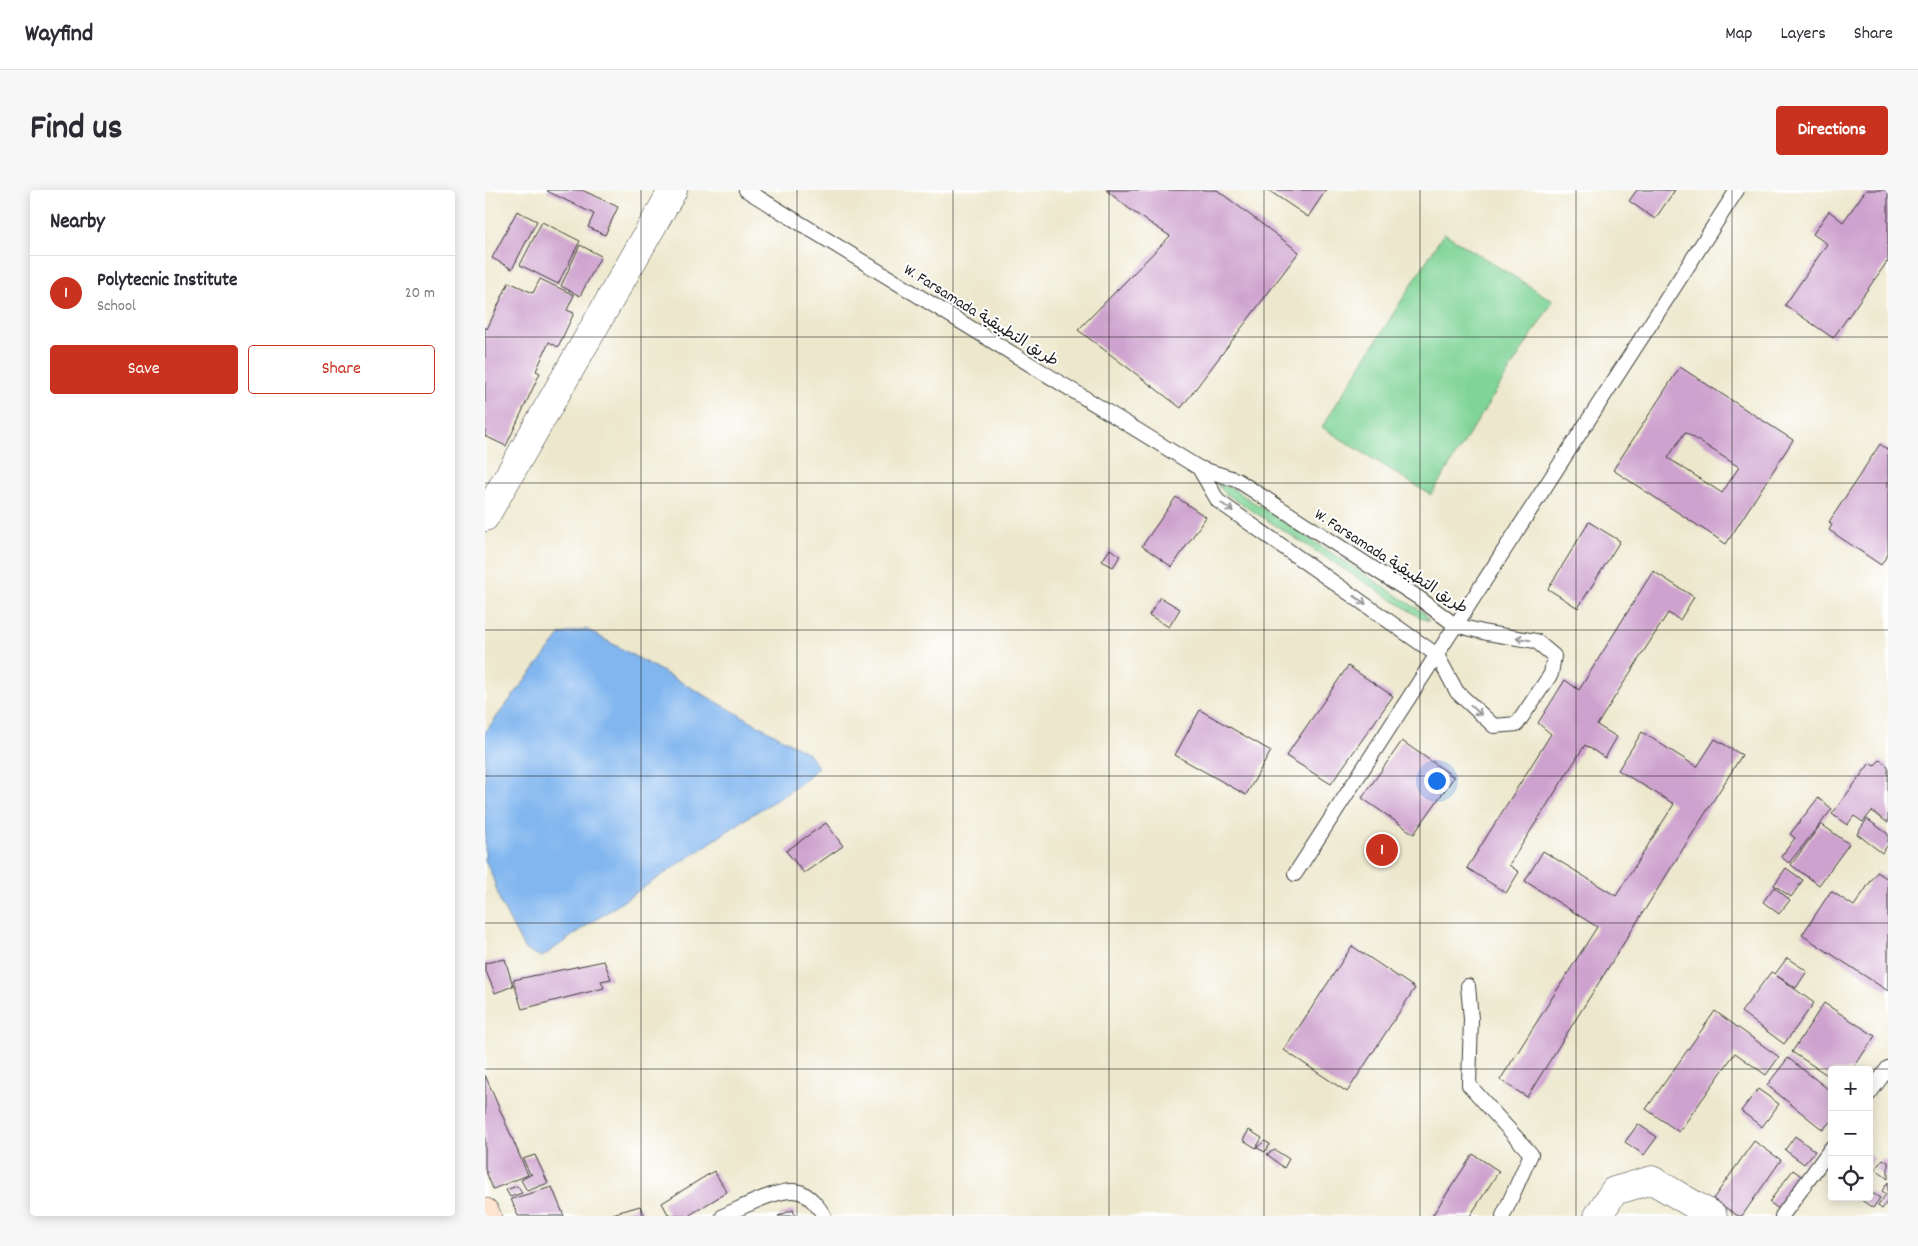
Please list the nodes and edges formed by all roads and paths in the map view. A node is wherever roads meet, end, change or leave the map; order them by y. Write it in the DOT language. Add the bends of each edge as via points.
graph roads {
  1 [pos="673,190"];
  2 [pos="746,190"];
  3 [pos="1737,190"];
  4 [pos="1199,468"];
  5 [pos="485,517"];
  6 [pos="1455,625"];
  7 [pos="1437,655"];
  8 [pos="1295,874"];
  9 [pos="1468,986"];
  10 [pos="1888,1068"];
  11 [pos="1873,1089"];
  12 [pos="1828,1153"];
  13 [pos="485,1212"];
  14 [pos="487,1216"];
  15 [pos="723,1216"];
  16 [pos="824,1216"];
  17 [pos="1503,1216"];
  18 [pos="1598,1216"];
  19 [pos="1713,1216"];
  20 [pos="1782,1216"];
  1 -- 5 [label="street"];
  2 -- 4 [label="lane, W. Farsamada طريق التطبيقية"];
  3 -- 6 [label="lane"];
  4 -- 6 [label="lane, W. Farsamada طريق التطبيقية" via="1237,480 1419,598"];
  4 -- 7 [label="lane, W. Farsamada طريق التطبيقية, one-way" via="1219,501"];
  6 -- 7 [label="lane"];
  7 -- 6 [label="lane, W. Farsamada طريق التطبيقية, one-way" via="1457,692 1494,726 1517,724 1551,674 1554,656 1536,641"];
  7 -- 8 [label="lane"];
  9 -- 17 [label="lane" via="1471,1020 1469,1085 1531,1154"];
  10 -- 11 [label="lane"];
  12 -- 20 [label="lane"];
  13 -- 14 [label="main road"];
  15 -- 16 [label="lane" via="776,1193 799,1192 818,1205"];
  18 -- 19 [label="street" via="1615,1191 1651,1180"];
}
